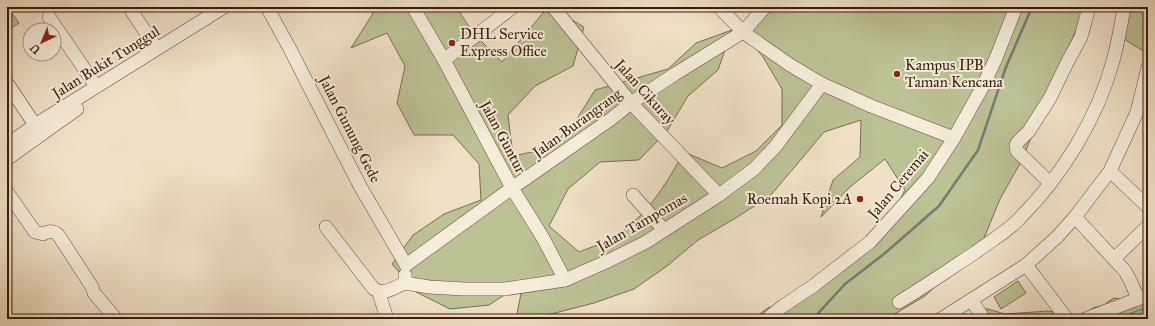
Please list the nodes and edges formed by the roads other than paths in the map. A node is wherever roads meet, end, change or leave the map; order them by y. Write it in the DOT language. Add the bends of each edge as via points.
graph roads {
  1 [pos="129,7"];
  2 [pos="224,7"];
  3 [pos="267,7"];
  4 [pos="413,7"];
  5 [pos="513,7"];
  6 [pos="552,7"];
  7 [pos="719,7"];
  8 [pos="765,7"];
  9 [pos="1016,7"];
  10 [pos="1089,7"];
  11 [pos="1124,7"];
  12 [pos="50,17"];
  13 [pos="743,32"];
  14 [pos="174,39"];
  15 [pos="156,48"];
  16 [pos="444,60"];
  17 [pos="1148,67"];
  18 [pos="7,83"];
  19 [pos="822,84"];
  20 [pos="96,86"];
  21 [pos="631,103"];
  22 [pos="1143,115"];
  23 [pos="35,125"];
  24 [pos="954,138"];
  25 [pos="7,145"];
  26 [pos="7,159"];
  27 [pos="1110,171"];
  28 [pos="1050,183"];
  29 [pos="512,188"];
  30 [pos="7,192"];
  31 [pos="633,195"];
  32 [pos="719,195"];
  33 [pos="1148,207"];
  34 [pos="1075,217"];
  35 [pos="1148,226"];
  36 [pos="326,227"];
  37 [pos="664,230"];
  38 [pos="1114,259"];
  39 [pos="406,265"];
  40 [pos="1026,265"];
  41 [pos="565,280"];
  42 [pos="405,283"];
  43 [pos="379,292"];
  44 [pos="1143,297"];
  45 [pos="971,300"];
  46 [pos="899,302"];
  47 [pos="116,319"];
  48 [pos="388,319"];
  49 [pos="767,319"];
  50 [pos="941,319"];
  51 [pos="984,319"];
  52 [pos="1067,319"];
  53 [pos="1085,319"];
  1 -- 15 [label="street"];
  2 -- 14 [label="street, Jalan Bukit Tunggul"];
  3 -- 39 [label="street, Jalan Gunung Gede" via="360,186"];
  4 -- 16 [label="street, Jalan Guntur"];
  5 -- 16 [label="street"];
  6 -- 21 [label="street, Jalan Cikuray"];
  7 -- 13 [label="street"];
  8 -- 13 [label="street, Jalan Burangrang"];
  9 -- 24 [label="street, Jalan Ceremai" via="996,58"];
  10 -- 28 [label="street" via="1081,37 1050,98 1016,146 1017,151"];
  11 -- 28 [label="street" via="1113,62 1089,123 1072,153"];
  12 -- 20 [label="street"];
  13 -- 19 [label="street"];
  13 -- 21 [label="street, Jalan Burangrang"];
  14 -- 15 [label="street, Jalan Bukit Tunggul"];
  14 -- 26 [label="street" via="164,53 70,114"];
  15 -- 20 [label="street, Jalan Bukit Tunggul"];
  16 -- 29 [label="street, Jalan Guntur"];
  17 -- 22 [label="street"];
  18 -- 23 [label="street"];
  19 -- 24 [label="street"];
  19 -- 32 [label="street, Jalan Tampomas" via="775,146 754,169"];
  20 -- 23 [label="street, Jalan Bukit Tunggul"];
  21 -- 29 [label="street, Jalan Burangrang"];
  21 -- 32 [label="street, Jalan Cikuray"];
  22 -- 27 [label="street"];
  23 -- 25 [label="street, Jalan Bukit Tunggul"];
  24 -- 49 [label="street, Jalan Ceremai" via="928,178 870,242"];
  27 -- 33 [label="street"];
  27 -- 34 [label="street"];
  28 -- 46 [label="street" via="1019,220 925,287"];
  29 -- 39 [label="street, Jalan Burangrang"];
  29 -- 41 [label="street, Jalan Guntur"];
  30 -- 47 [label="street" via="35,232 42,234 53,231 60,236 94,293"];
  31 -- 37 [label="street"];
  32 -- 37 [label="street, Jalan Tampomas"];
  34 -- 38 [label="street"];
  34 -- 40 [label="street"];
  35 -- 38 [label="street"];
  36 -- 43 [label="street" via="373,288"];
  37 -- 41 [label="street, Jalan Tampomas" via="631,250"];
  38 -- 44 [label="street"];
  39 -- 42 [label="street"];
  40 -- 45 [label="street"];
  40 -- 52 [label="street"];
  41 -- 42 [label="street, Jalan Tampomas" via="505,289 457,289"];
  42 -- 43 [label="street"];
  43 -- 48 [label="street"];
  44 -- 53 [label="street"];
  45 -- 50 [label="street"];
  45 -- 51 [label="street"];
}
